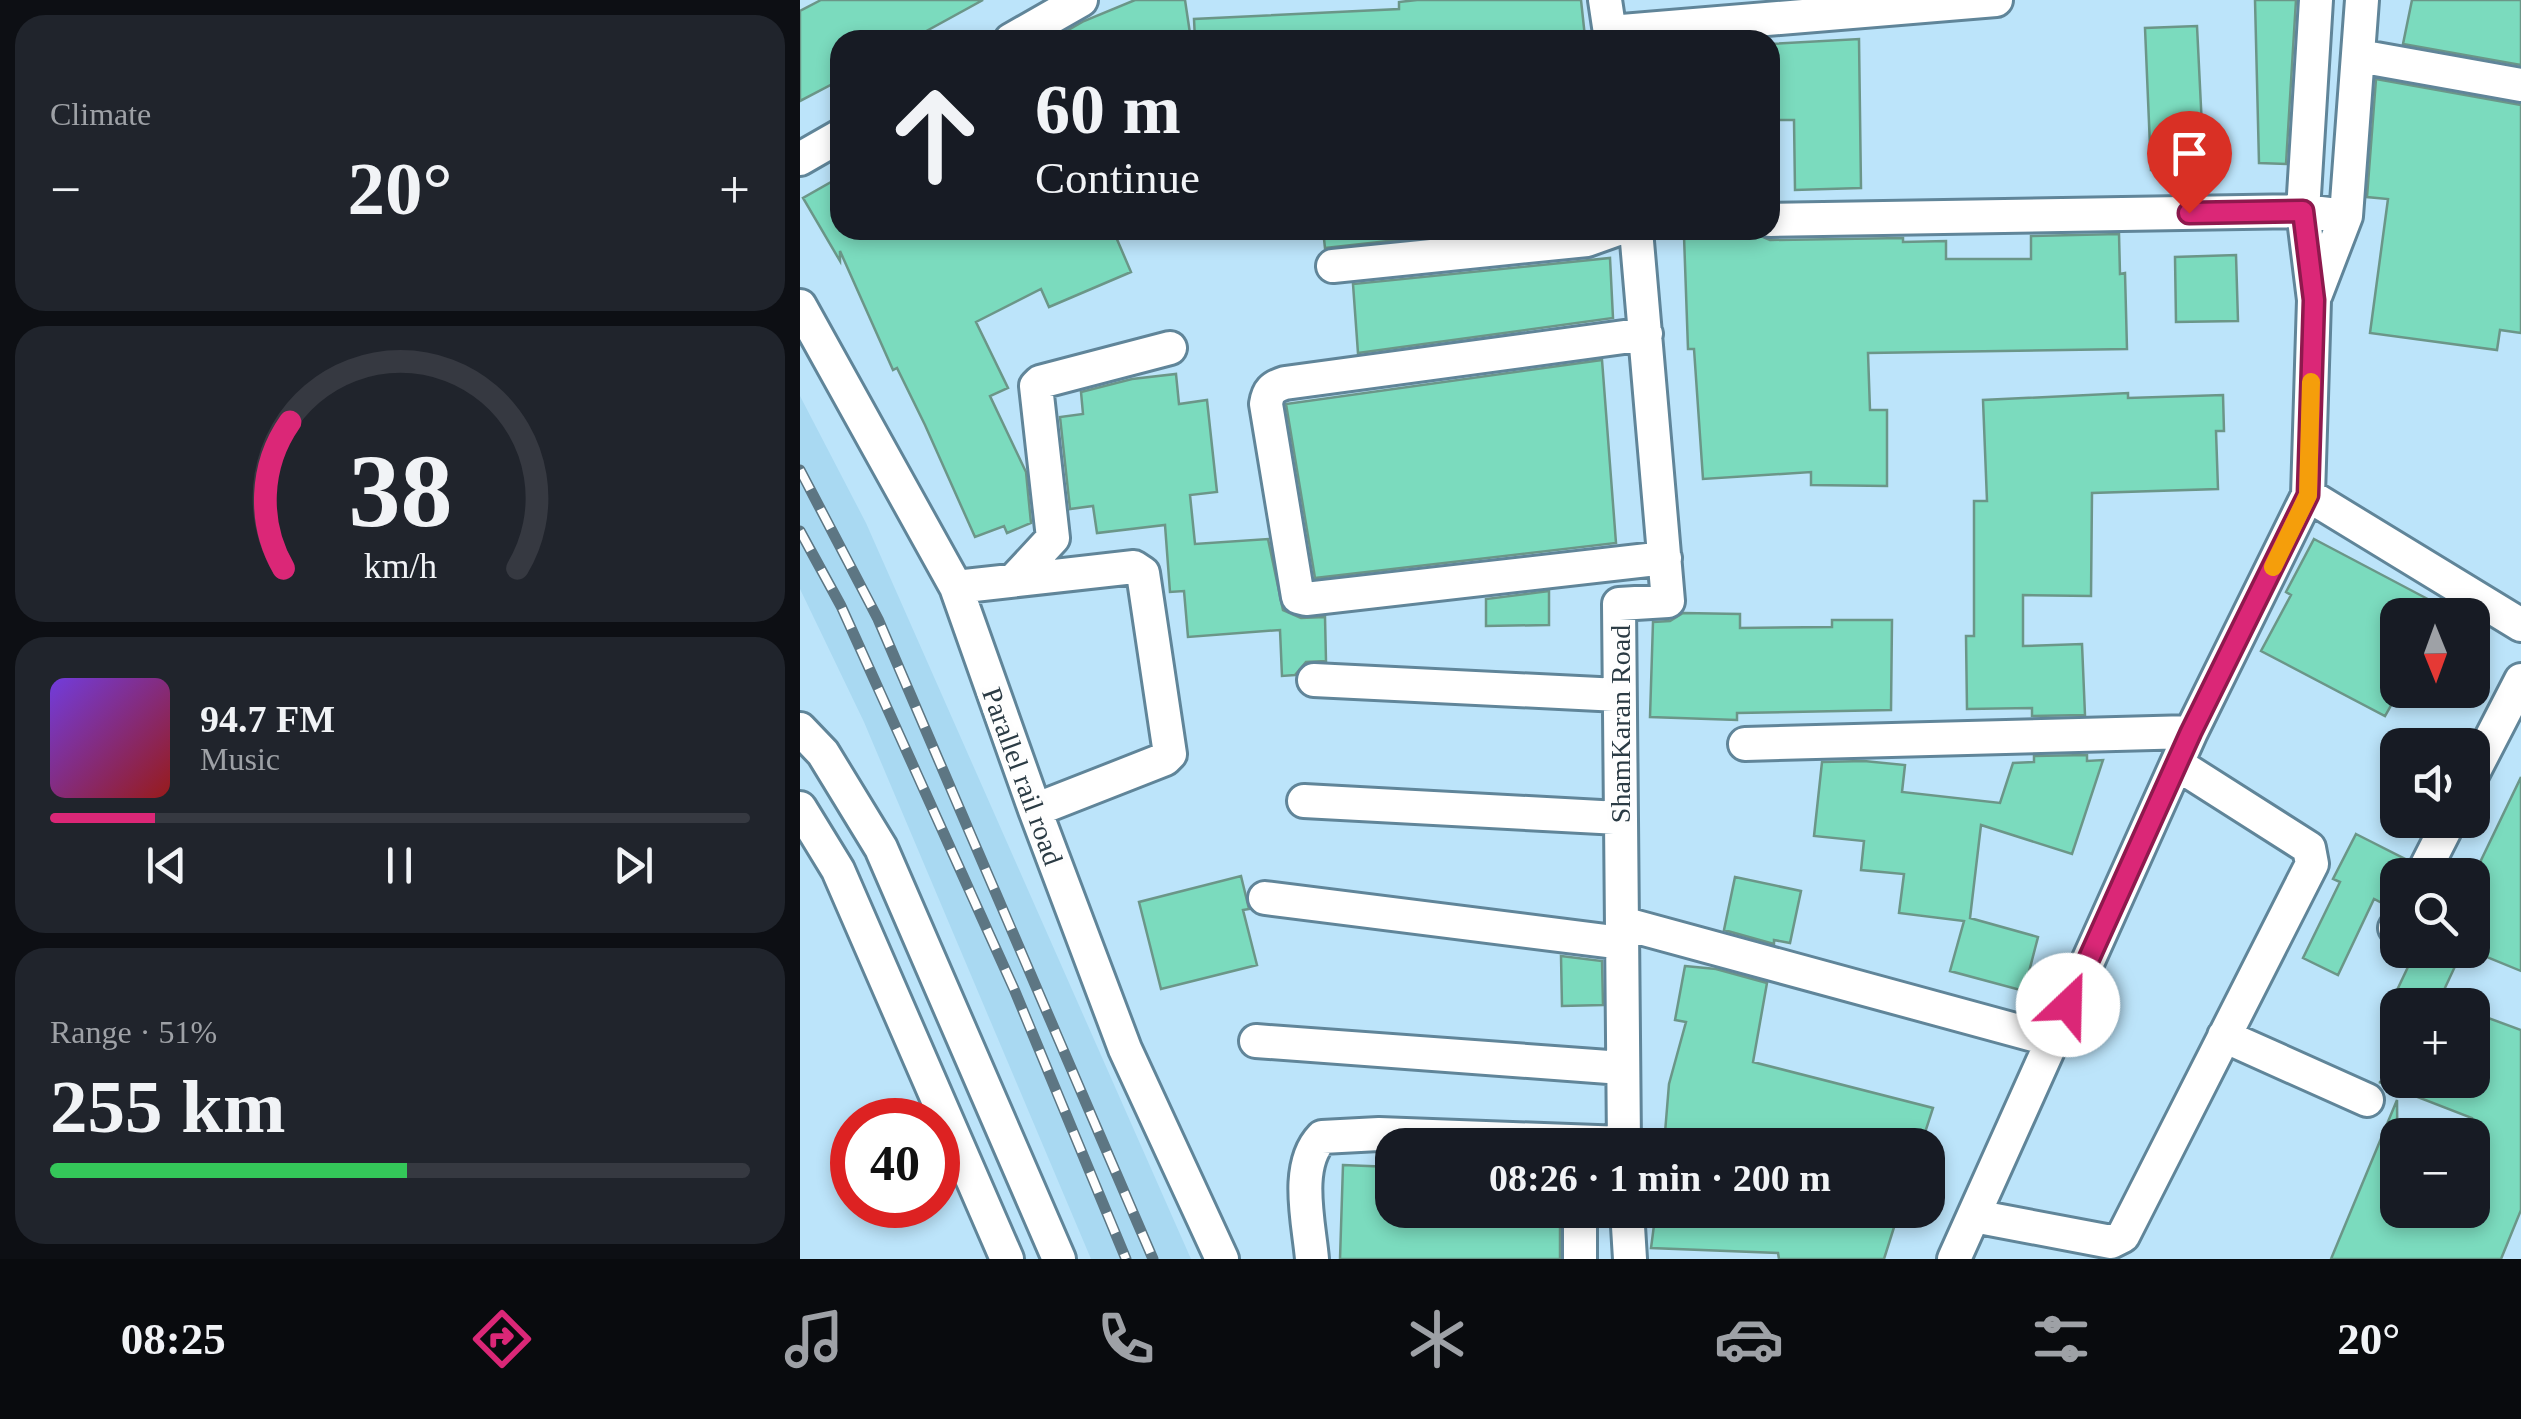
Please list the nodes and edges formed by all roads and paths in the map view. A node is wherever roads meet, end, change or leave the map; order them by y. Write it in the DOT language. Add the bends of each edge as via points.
graph roads {
  1 [pos="1081,0"];
  2 [pos="1996,0"];
  3 [pos="2316,0"];
  4 [pos="2362,0"];
  5 [pos="1608,24"];
  6 [pos="1028,30"];
  7 [pos="2359,56"];
  8 [pos="2521,85"];
  9 [pos="830,142"];
  10 [pos="800,159"];
  11 [pos="2303,211"];
  12 [pos="2346,216"];
  13 [pos="1780,220"];
  14 [pos="1587,240"];
  15 [pos="1637,240"];
  16 [pos="1333,266"];
  17 [pos="2314,300"];
  18 [pos="800,306"];
  19 [pos="1646,334"];
  20 [pos="1170,348"];
  21 [pos="2308,495"];
  22 [pos="1665,558"];
  23 [pos="1014,580"];
  24 [pos="956,587"];
  25 [pos="2521,625"];
  26 [pos="1314,680"];
  27 [pos="2521,680"];
  28 [pos="1618,696"];
  29 [pos="800,729"];
  30 [pos="2191,732"];
  31 [pos="2490,740"];
  32 [pos="1745,744"];
  33 [pos="2176,764"];
  34 [pos="1304,801"];
  35 [pos="800,808"];
  36 [pos="1034,810"];
  37 [pos="1619,818"];
  38 [pos="1265,898"];
  39 [pos="1622,933"];
  40 [pos="2224,1036"];
  41 [pos="2052,1040"];
  42 [pos="1256,1042"];
  43 [pos="1622,1068"];
  44 [pos="2366,1100"];
  45 [pos="1624,1128"];
  46 [pos="1375,1134"];
  47 [pos="1974,1216"];
  48 [pos="1580,1228"];
  49 [pos="1628,1228"];
  50 [pos="1007,1259"];
  51 [pos="1059,1259"];
  52 [pos="1222,1259"];
  53 [pos="1312,1259"];
  54 [pos="1580,1259"];
  55 [pos="1630,1259"];
  56 [pos="1954,1259"];
  1 -- 6 [label="street"];
  2 -- 5 [label="street"];
  3 -- 11 [label="street"];
  4 -- 7 [label="street"];
  7 -- 8 [label="street"];
  7 -- 12 [label="street"];
  9 -- 10 [label="street"];
  11 -- 12 [label="street"];
  11 -- 13 [label="street"];
  11 -- 17 [label="street"];
  12 -- 17 [label="street"];
  14 -- 16 [label="street"];
  15 -- 19 [label="street, ShamKaran Road"];
  17 -- 21 [label="street"];
  18 -- 24 [label="street, Parallel rail road"];
  19 -- 22 [label="street, ShamKaran Road"];
  19 -- 22 [label="street" via="1284,382 1268,393 1266,404 1298,596"];
  20 -- 23 [label="street" via="1036,386 1054,538"];
  21 -- 25 [label="street"];
  21 -- 30 [label="street"];
  22 -- 28 [label="street, ShamKaran Road" via="1668,601 1620,604"];
  23 -- 24 [label="street"];
  23 -- 36 [label="street" via="1140,569 1171,748 1165,760"];
  24 -- 36 [label="street, Parallel rail road"];
  26 -- 28 [label="street"];
  27 -- 31 [label="street"];
  28 -- 37 [label="street, ShamKaran Road"];
  29 -- 51 [label="street" via="823,753 881,848"];
  30 -- 32 [label="street"];
  30 -- 33 [label="street"];
  33 -- 40 [label="street" via="2312,855"];
  33 -- 41 [label="street"];
  34 -- 37 [label="street"];
  35 -- 50 [label="street" via="838,870"];
  36 -- 52 [label="street, Parallel rail road" via="1125,1048"];
  37 -- 39 [label="street, ShamKaran Road"];
  38 -- 39 [label="street"];
  39 -- 41 [label="street"];
  39 -- 43 [label="street, ShamKaran Road"];
  40 -- 44 [label="street"];
  40 -- 47 [label="street" via="2117,1241"];
  41 -- 47 [label="street"];
  42 -- 43 [label="street"];
  43 -- 45 [label="street, ShamKaran Road"];
  46 -- 53 [label="street" via="1322,1137 1311,1155 1306,1173"];
  47 -- 56 [label="street"];
  48 -- 54 [label="street"];
  49 -- 55 [label="street"];
}
